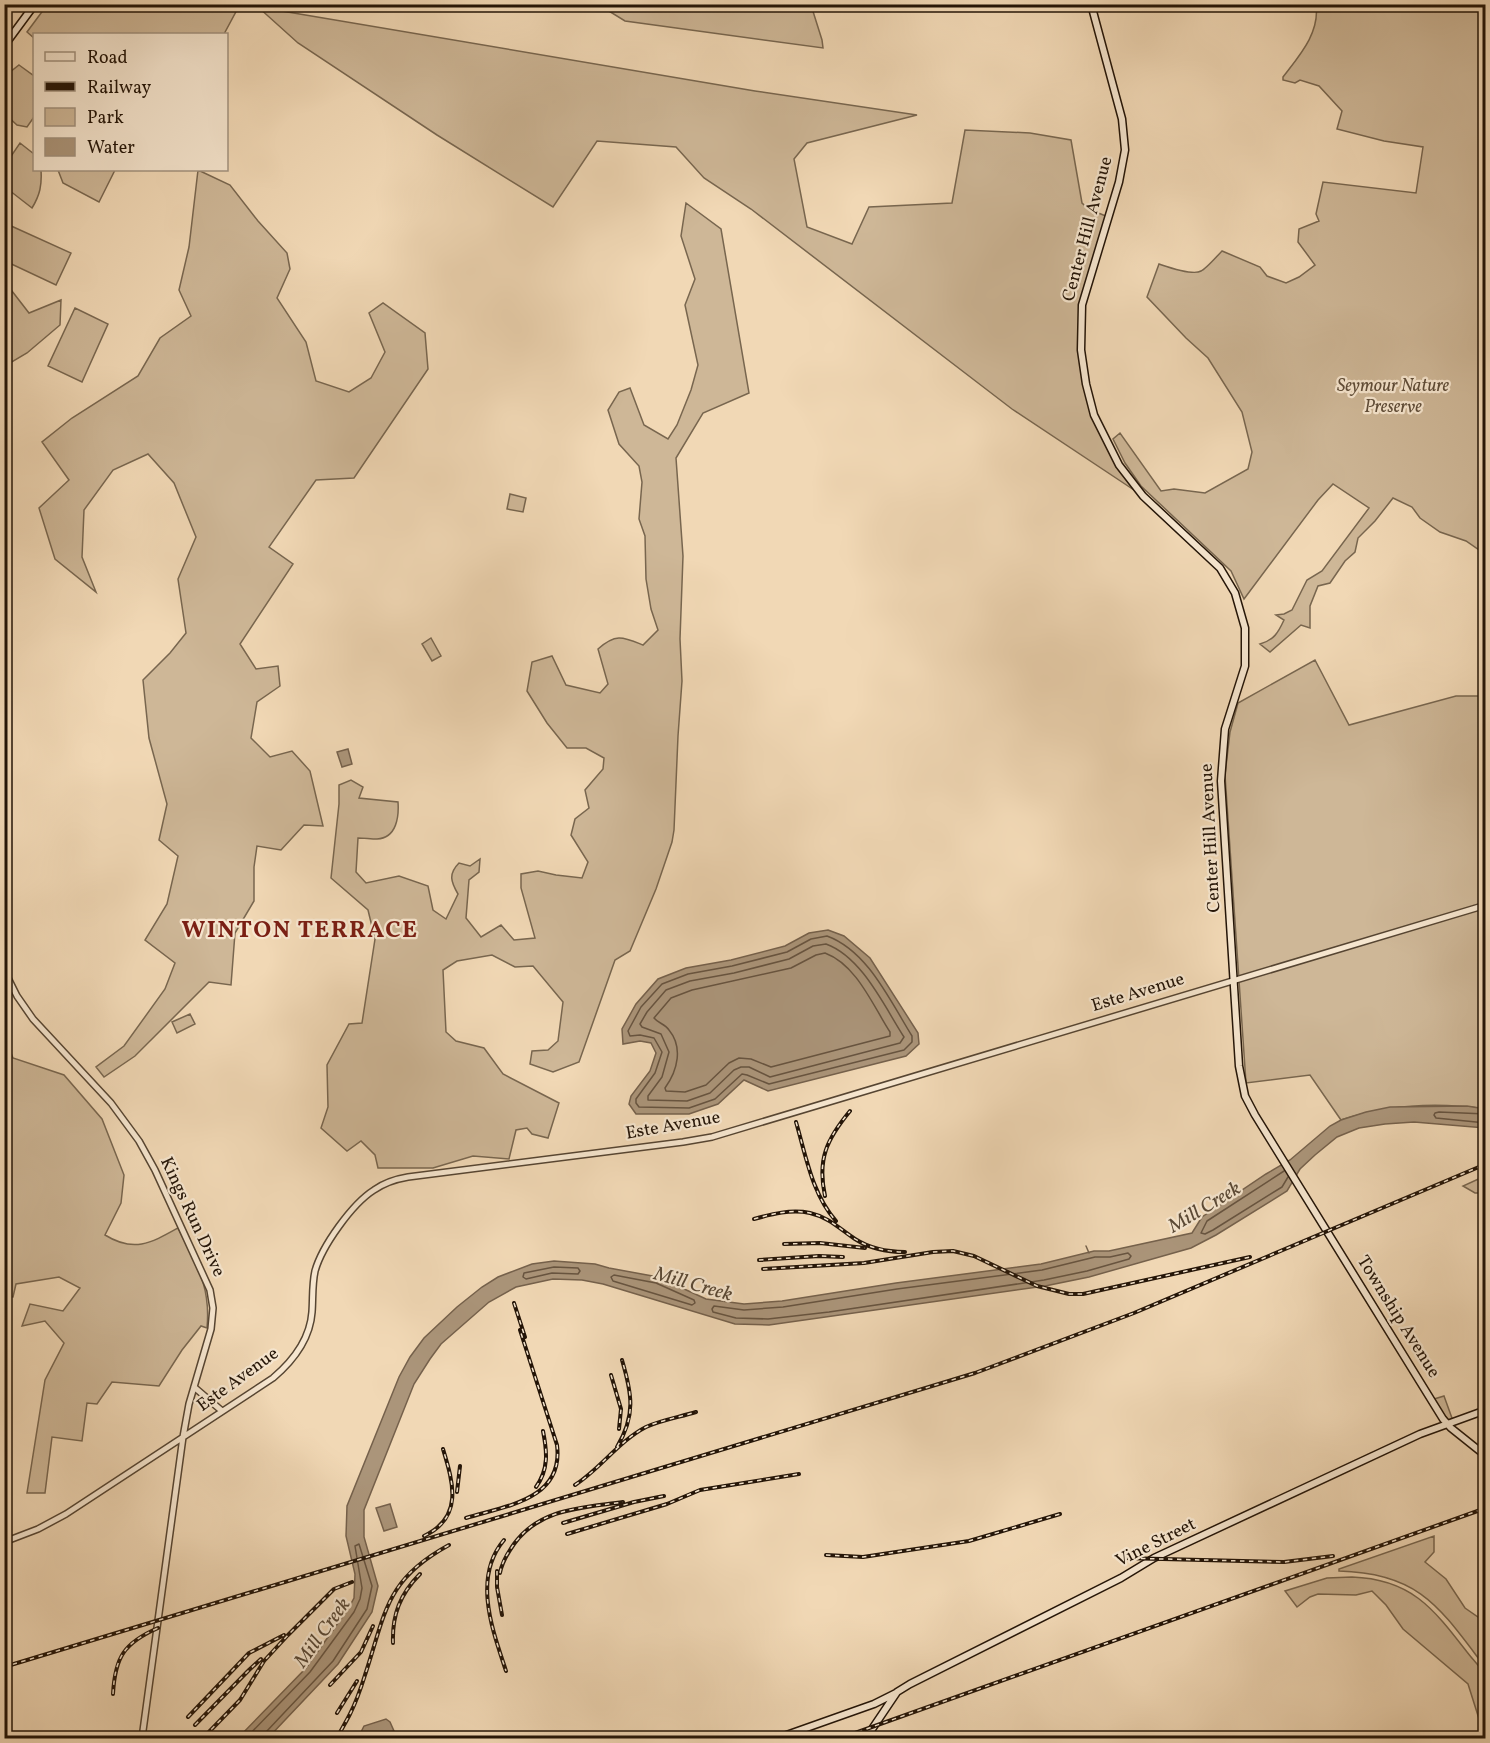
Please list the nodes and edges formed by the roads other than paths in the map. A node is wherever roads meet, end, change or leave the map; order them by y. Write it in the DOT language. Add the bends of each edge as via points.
graph roads {
  1 [pos="35,4"];
  2 [pos="1091,4"];
  3 [pos="4,46"];
  4 [pos="1485,904"];
  5 [pos="4,966"];
  6 [pos="1234,979"];
  7 [pos="1296,1184"];
  8 [pos="194,1387"];
  9 [pos="1485,1410"];
  10 [pos="222,1411"];
  11 [pos="1447,1424"];
  12 [pos="183,1437"];
  13 [pos="1485,1456"];
  14 [pos="4,1542"];
  15 [pos="897,1692"];
  16 [pos="142,1738"];
  17 [pos="777,1738"];
  18 [pos="866,1738"];
  1 -- 3 [label="main road"];
  2 -- 6 [label="main road, Center Hill Avenue" via="1122,119 1125,150 1082,305 1080,340 1086,384 1097,423 1119,465 1143,496 1220,568 1235,593 1245,628 1245,666 1225,729 1221,758"];
  4 -- 6 [label="street, Este Avenue"];
  5 -- 8 [label="street, Kings Run Drive" via="33,1019 111,1103 139,1140 204,1276 212,1299 213,1318"];
  6 -- 7 [label="main road, Center Hill Avenue" via="1242,1086"];
  6 -- 10 [label="street, Este Avenue" via="712,1137 391,1181 359,1203 320,1257 313,1284 311,1321 294,1358 273,1378"];
  7 -- 11 [label="main road, Township Avenue"];
  8 -- 10 [label="street"];
  8 -- 12 [label="street, Kings Run Drive"];
  9 -- 11 [label="main road, Vine Street"];
  10 -- 12 [label="street, Este Avenue"];
  11 -- 13 [label="main road, Township Avenue"];
  11 -- 15 [label="main road, Vine Street" via="1154,1558"];
  12 -- 14 [label="street, Este Avenue" via="66,1514"];
  12 -- 16 [label="street, Kings Run Drive"];
  15 -- 17 [label="main road"];
  15 -- 18 [label="main road, Vine Street"];
}
